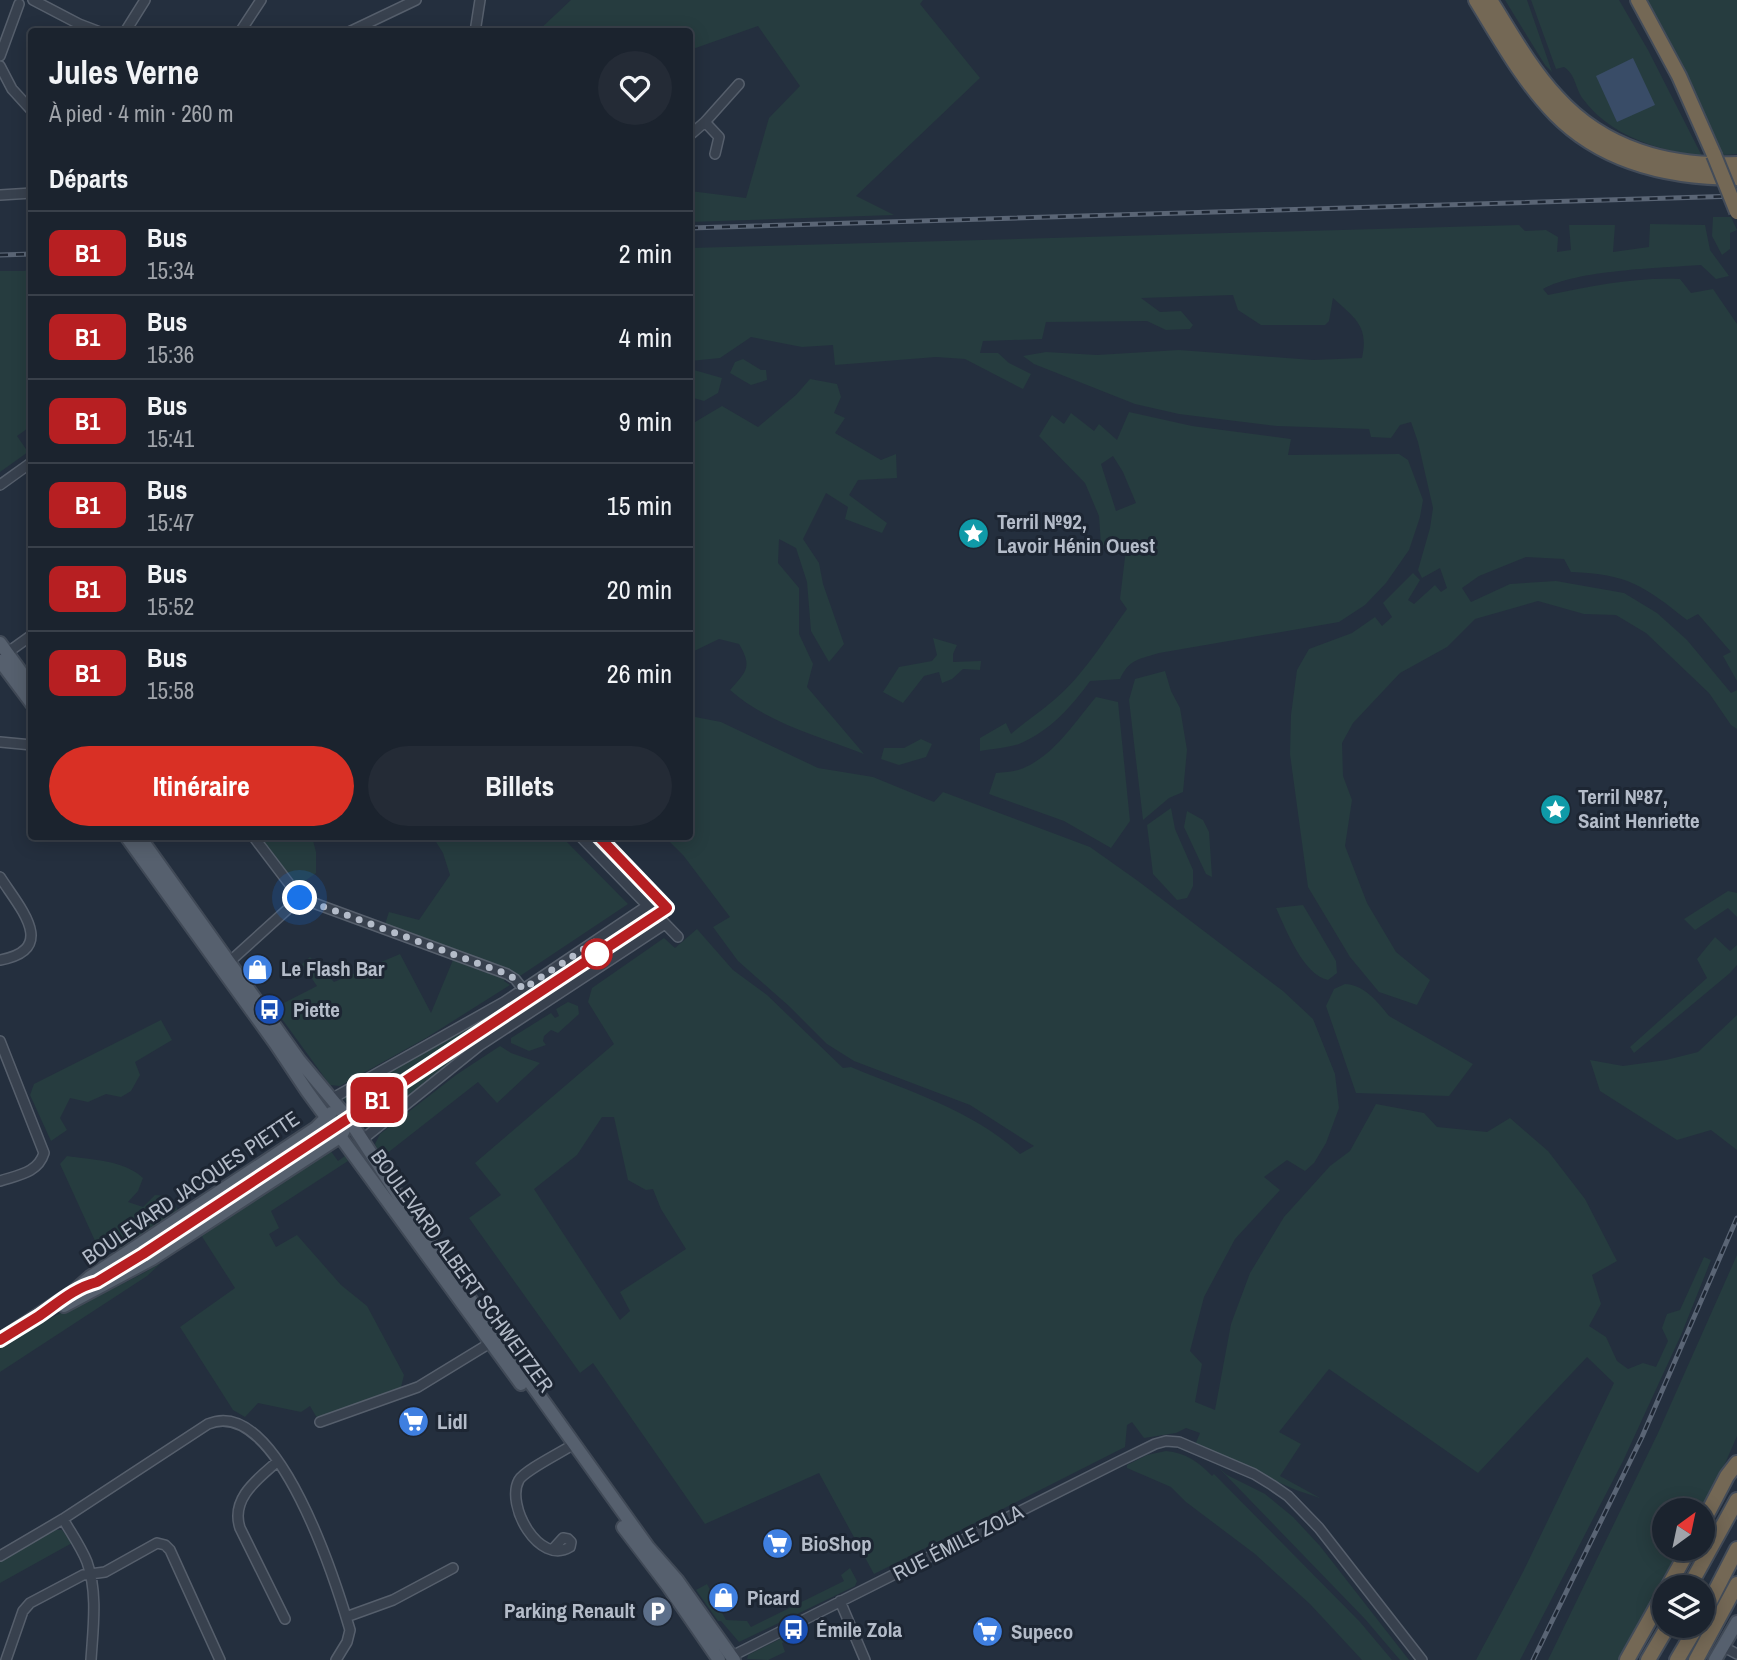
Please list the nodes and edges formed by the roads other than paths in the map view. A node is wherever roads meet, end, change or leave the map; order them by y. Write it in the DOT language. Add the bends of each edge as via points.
graph roads {
  1 [pos="32,0"];
  2 [pos="145,0"];
  3 [pos="261,0"];
  4 [pos="416,0"];
  5 [pos="480,0"];
  6 [pos="1476,0"];
  7 [pos="1490,0"];
  8 [pos="1638,0"];
  9 [pos="16,2"];
  10 [pos="90,28"];
  11 [pos="128,28"];
  12 [pos="243,28"];
  13 [pos="357,28"];
  14 [pos="476,28"];
  15 [pos="0,56"];
  16 [pos="0,66"];
  17 [pos="739,84"];
  18 [pos="28,107"];
  19 [pos="705,122"];
  20 [pos="693,132"];
  21 [pos="715,154"];
  22 [pos="1737,164"];
  23 [pos="1737,178"];
  24 [pos="28,193"];
  25 [pos="0,195"];
  26 [pos="1737,212"];
  27 [pos="28,465"];
  28 [pos="0,485"];
  29 [pos="28,638"];
  30 [pos="2,654"];
  31 [pos="28,683"];
  32 [pos="28,697"];
  33 [pos="0,742"];
  34 [pos="28,743"];
  35 [pos="129,840"];
  36 [pos="142,840"];
  37 [pos="256,840"];
  38 [pos="584,840"];
  39 [pos="0,877"];
  40 [pos="300,898"];
  41 [pos="647,906"];
  42 [pos="665,924"];
  43 [pos="678,937"];
  44 [pos="0,960"];
  45 [pos="225,965"];
  46 [pos="523,989"];
  47 [pos="0,1041"];
  48 [pos="330,1108"];
  49 [pos="350,1133"];
  50 [pos="0,1181"];
  51 [pos="41,1315"];
  52 [pos="0,1340"];
  53 [pos="494,1340"];
  54 [pos="320,1422"];
  55 [pos="570,1446"];
  56 [pos="1737,1449"];
  57 [pos="278,1461"];
  58 [pos="1737,1463"];
  59 [pos="1727,1476"];
  60 [pos="1715,1499"];
  61 [pos="1737,1500"];
  62 [pos="63,1519"];
  63 [pos="553,1549"];
  64 [pos="1737,1549"];
  65 [pos="0,1556"];
  66 [pos="453,1568"];
  67 [pos="90,1574"];
  68 [pos="1696,1575"];
  69 [pos="1737,1584"];
  70 [pos="1715,1592"];
  71 [pos="840,1601"];
  72 [pos="1652,1615"];
  73 [pos="346,1617"];
  74 [pos="285,1619"];
  75 [pos="1737,1622"];
  76 [pos="1661,1638"];
  77 [pos="1690,1638"];
  78 [pos="1722,1646"];
  79 [pos="1737,1654"];
  80 [pos="727,1659"];
  81 [pos="6,1660"];
  82 [pos="91,1660"];
  83 [pos="220,1660"];
  84 [pos="336,1660"];
  85 [pos="865,1660"];
  86 [pos="1422,1660"];
  87 [pos="1627,1660"];
  88 [pos="1648,1660"];
  89 [pos="1677,1660"];
  90 [pos="1696,1660"];
  91 [pos="1715,1660"];
  1 -- 9 [label="street" via="25,5"];
  1 -- 10 [label="street"];
  2 -- 11 [label="street"];
  3 -- 12 [label="street"];
  4 -- 13 [label="street"];
  5 -- 14 [label="street"];
  6 -- 23 [label="highway" via="1530,84 1575,133 1607,152 1666,173"];
  7 -- 22 [label="highway" via="1542,79 1589,126 1624,146 1669,161"];
  8 -- 26 [label="highway, bridge" via="1679,76"];
  9 -- 15 [label="street"];
  16 -- 18 [label="street"];
  17 -- 19 [label="street"];
  19 -- 20 [label="street"];
  19 -- 21 [label="street" via="719,137"];
  24 -- 25 [label="street"];
  27 -- 28 [label="street"];
  29 -- 30 [label="street"];
  30 -- 31 [label="main road"];
  30 -- 32 [label="main road"];
  33 -- 34 [label="street"];
  35 -- 45 [label="main road, BOULEVARD ALBERT SCHWEITZER"];
  36 -- 45 [label="main road, BOULEVARD ALBERT SCHWEITZER"];
  37 -- 40 [label="street"];
  38 -- 41 [label="street"];
  39 -- 44 [label="street" via="31,930 27,949"];
  40 -- 45 [label="street"];
  40 -- 46 [label="street" via="507,974"];
  41 -- 42 [label="street"];
  41 -- 46 [label="street"];
  42 -- 43 [label="street"];
  42 -- 49 [label="street" via="426,1087"];
  45 -- 48 [label="main road, BOULEVARD ALBERT SCHWEITZER"];
  45 -- 48 [label="main road, BOULEVARD ALBERT SCHWEITZER" via="282,1054"];
  46 -- 48 [label="street"];
  47 -- 50 [label="street" via="44,1153 33,1169"];
  48 -- 49 [label="main road, BOULEVARD ALBERT SCHWEITZER"];
  48 -- 49 [label="main road, BOULEVARD ALBERT SCHWEITZER"];
  48 -- 51 [label="main road, BOULEVARD JACQUES PIETTE" via="316,1128 90,1277"];
  49 -- 51 [label="main road, BOULEVARD JACQUES PIETTE" via="128,1274"];
  49 -- 53 [label="main road, BOULEVARD ALBERT SCHWEITZER"];
  49 -- 53 [label="main road, BOULEVARD ALBERT SCHWEITZER"];
  51 -- 52 [label="main road, BOULEVARD JACQUES PIETTE"];
  53 -- 54 [label="street" via="418,1388"];
  53 -- 55 [label="main road, BOULEVARD ALBERT SCHWEITZER"];
  55 -- 63 [label="street" via="525,1473 515,1492 529,1531 542,1547"];
  55 -- 80 [label="main road, BOULEVARD ALBERT SCHWEITZER" via="677,1580"];
  56 -- 59 [label="highway"];
  57 -- 62 [label="street" via="253,1434 219,1421"];
  57 -- 73 [label="street" via="324,1552"];
  57 -- 74 [label="street" via="250,1488 236,1511"];
  58 -- 59 [label="highway"];
  59 -- 60 [label="highway"];
  61 -- 68 [label="highway"];
  62 -- 65 [label="street"];
  62 -- 67 [label="street"];
  64 -- 70 [label="highway"];
  66 -- 73 [label="street" via="393,1600"];
  67 -- 81 [label="street" via="28,1604"];
  67 -- 82 [label="street" via="94,1609"];
  67 -- 83 [label="street" via="105,1572 154,1544 168,1547"];
  69 -- 90 [label="highway"];
  71 -- 80 [label="street, RUE ÉMILE ZOLA"];
  71 -- 85 [label="street"];
  71 -- 86 [label="street, RUE ÉMILE ZOLA" via="1155,1444 1170,1441 1255,1474 1288,1496 1335,1547"];
  72 -- 87 [label="highway"];
  73 -- 84 [label="street" via="350,1636"];
  75 -- 78 [label="main road"];
  76 -- 88 [label="highway"];
  77 -- 89 [label="highway"];
  78 -- 79 [label="street"];
  78 -- 91 [label="main road"];
}
